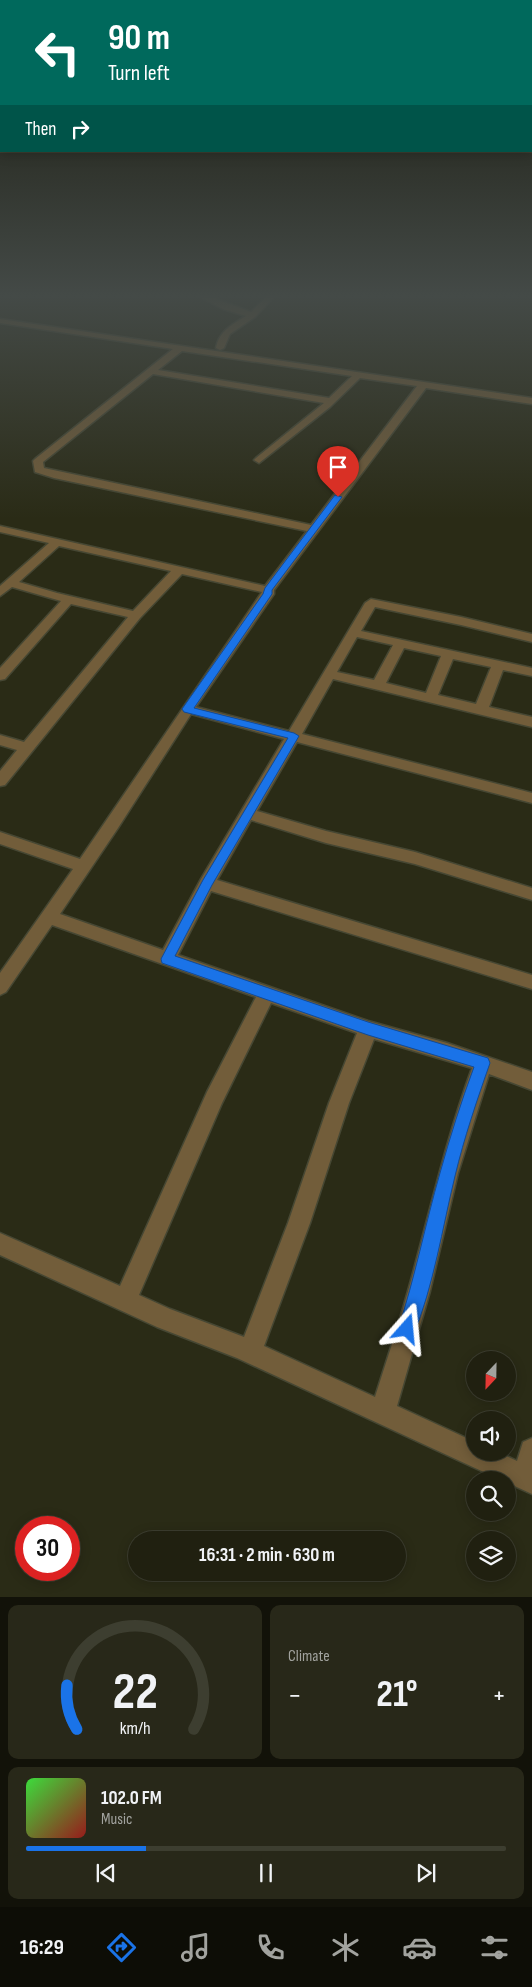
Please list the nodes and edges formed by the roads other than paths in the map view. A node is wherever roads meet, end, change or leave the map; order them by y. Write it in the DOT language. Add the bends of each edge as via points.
graph roads {
  1 [pos="322,370"];
  2 [pos="366,370"];
  3 [pos="151,371"];
  4 [pos="358,375"];
  5 [pos="422,385"];
  6 [pos="532,394"];
  7 [pos="331,401"];
  8 [pos="532,401"];
  9 [pos="259,460"];
  10 [pos="314,528"];
  11 [pos="0,529"];
  12 [pos="57,542"];
  13 [pos="180,569"];
  14 [pos="11,583"];
  15 [pos="268,590"];
  16 [pos="0,592"];
  17 [pos="70,599"];
  18 [pos="136,615"];
  19 [pos="354,633"];
  20 [pos="532,638"];
  21 [pos="401,642"];
  22 [pos="450,654"];
  23 [pos="498,665"];
  24 [pos="532,672"];
  25 [pos="330,674"];
  26 [pos="0,676"];
  27 [pos="378,686"];
  28 [pos="430,699"];
  29 [pos="188,709"];
  30 [pos="482,710"];
  31 [pos="532,722"];
  32 [pos="294,736"];
  33 [pos="0,740"];
  34 [pos="27,748"];
  35 [pos="0,781"];
  36 [pos="532,798"];
  37 [pos="248,814"];
  38 [pos="0,838"];
  39 [pos="83,866"];
  40 [pos="207,883"];
  41 [pos="532,894"];
  42 [pos="48,917"];
  43 [pos="167,959"];
  44 [pos="532,982"];
  45 [pos="0,987"];
  46 [pos="267,993"];
  47 [pos="368,1029"];
  48 [pos="483,1063"];
  49 [pos="532,1081"];
  50 [pos="0,1244"];
  51 [pos="125,1300"];
  52 [pos="250,1352"];
  53 [pos="383,1412"];
  54 [pos="532,1451"];
  55 [pos="529,1479"];
  1 -- 4 [label="street"];
  2 -- 6 [label="street"];
  3 -- 7 [label="street"];
  3 -- 10 [label="street" via="38,461 40,470"];
  4 -- 5 [label="street"];
  4 -- 7 [label="street"];
  5 -- 8 [label="street"];
  5 -- 10 [label="street"];
  7 -- 9 [label="street"];
  10 -- 15 [label="street"];
  11 -- 12 [label="street"];
  12 -- 13 [label="street"];
  12 -- 14 [label="street"];
  13 -- 15 [label="street"];
  13 -- 18 [label="street"];
  14 -- 16 [label="street"];
  14 -- 17 [label="street"];
  15 -- 29 [label="street"];
  17 -- 18 [label="street"];
  17 -- 26 [label="street"];
  18 -- 34 [label="street"];
  19 -- 20 [label="street" via="371,603"];
  19 -- 21 [label="street"];
  19 -- 25 [label="street"];
  21 -- 22 [label="street"];
  21 -- 27 [label="street"];
  22 -- 23 [label="street"];
  22 -- 28 [label="street"];
  23 -- 24 [label="street"];
  23 -- 30 [label="street"];
  25 -- 27 [label="street"];
  25 -- 32 [label="street"];
  27 -- 28 [label="street"];
  28 -- 30 [label="street"];
  29 -- 32 [label="street"];
  29 -- 39 [label="street"];
  30 -- 31 [label="street"];
  32 -- 36 [label="street"];
  32 -- 37 [label="street"];
  33 -- 34 [label="street"];
  34 -- 35 [label="street"];
  37 -- 40 [label="street"];
  37 -- 41 [label="street" via="415,858"];
  38 -- 39 [label="street"];
  39 -- 42 [label="street"];
  40 -- 43 [label="street"];
  40 -- 44 [label="street"];
  42 -- 43 [label="street"];
  42 -- 45 [label="street"];
  43 -- 46 [label="street"];
  46 -- 47 [label="street"];
  46 -- 51 [label="street" via="214,1098"];
  47 -- 48 [label="street"];
  47 -- 52 [label="street"];
  48 -- 49 [label="street"];
  48 -- 53 [label="street" via="466,1111 419,1291"];
  50 -- 51 [label="street"];
  51 -- 52 [label="street"];
  52 -- 53 [label="street"];
  53 -- 55 [label="street"];
  54 -- 55 [label="street"];
}
